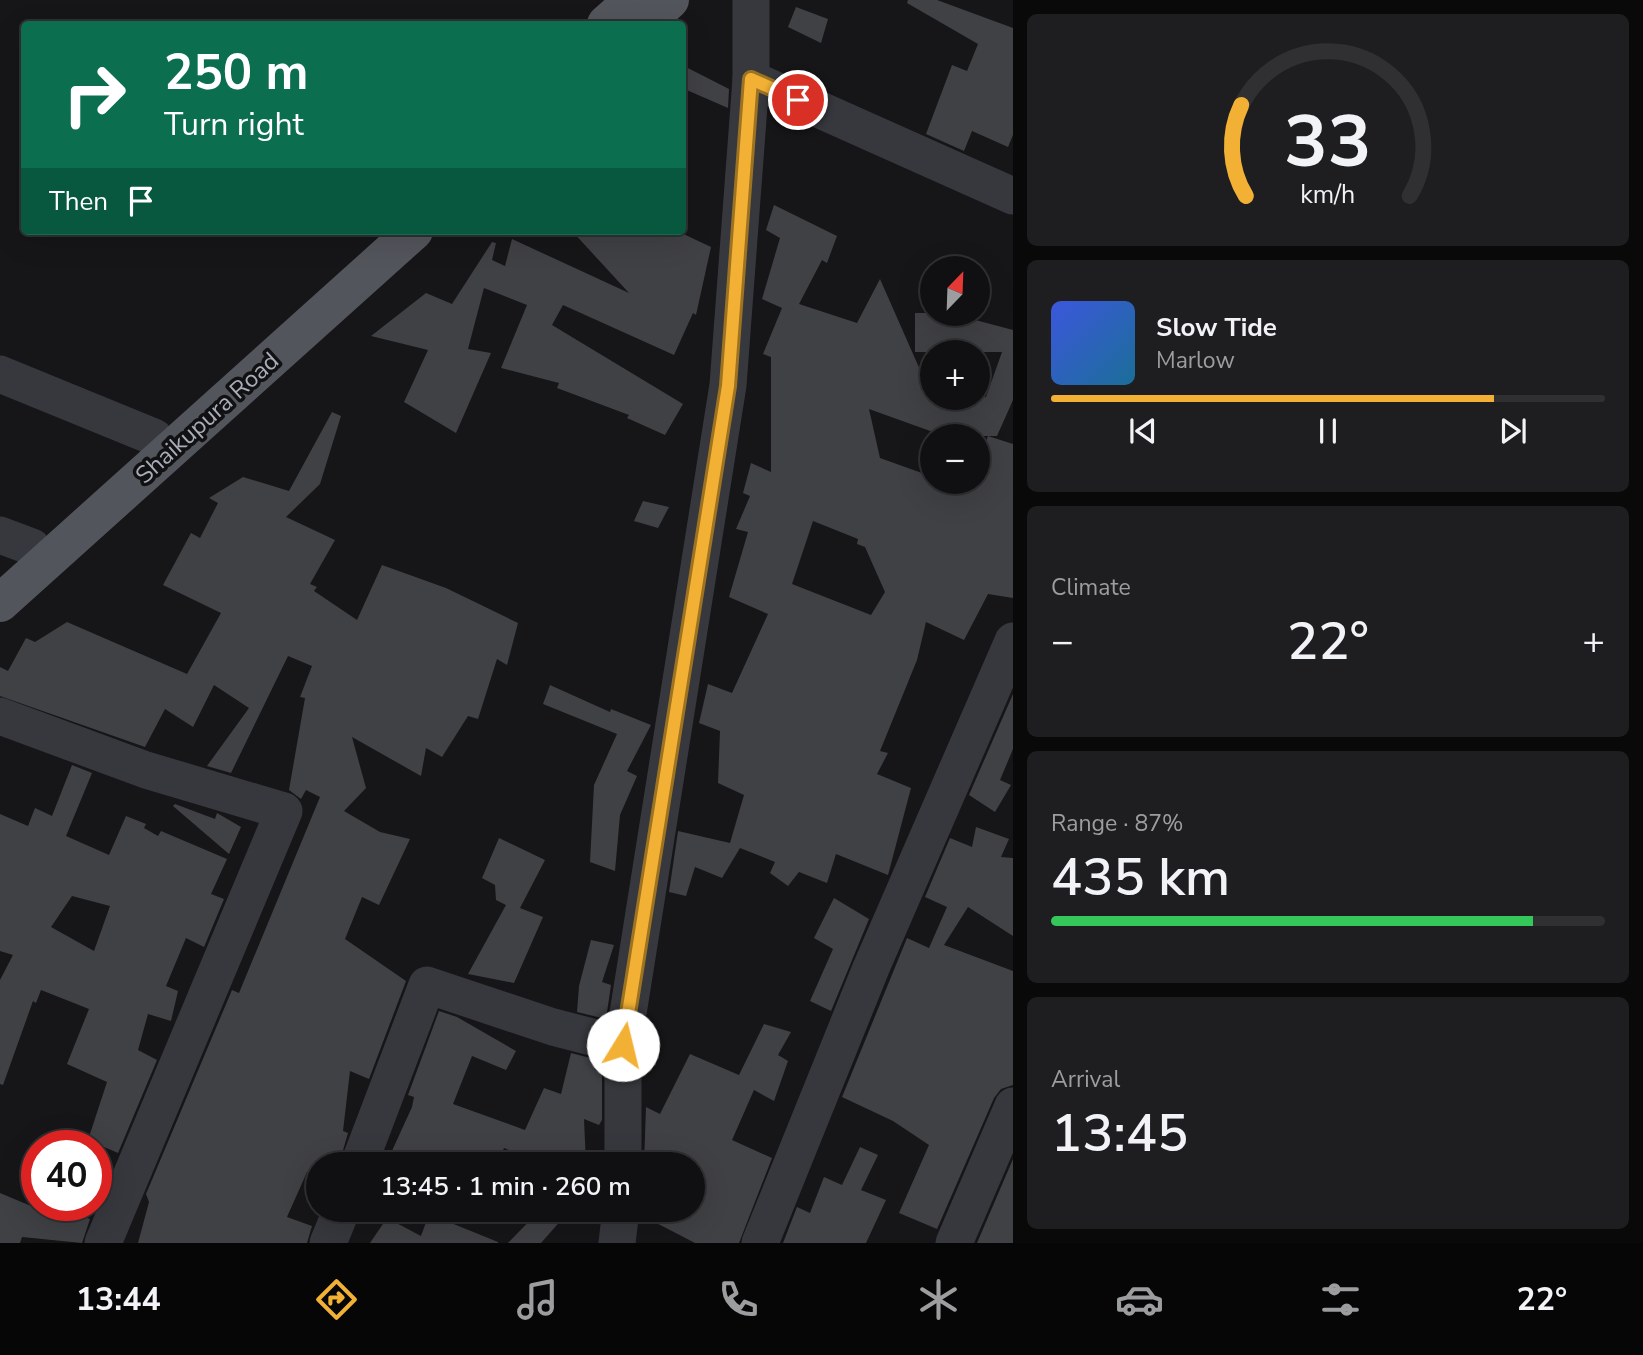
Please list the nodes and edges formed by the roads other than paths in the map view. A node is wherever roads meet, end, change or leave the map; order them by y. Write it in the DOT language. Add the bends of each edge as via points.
graph roads {
  1 [pos="633,0"];
  2 [pos="670,0"];
  3 [pos="751,0"];
  4 [pos="609,21"];
  5 [pos="646,21"];
  6 [pos="751,79"];
  7 [pos="1013,196"];
  8 [pos="376,235"];
  9 [pos="410,235"];
  10 [pos="0,374"];
  11 [pos="154,437"];
  12 [pos="16,541"];
  13 [pos="0,575"];
  14 [pos="0,603"];
  15 [pos="1013,641"];
  16 [pos="0,716"];
  17 [pos="623,1045"];
  18 [pos="1013,1106"];
  19 [pos="364,1152"];
  20 [pos="623,1152"];
  21 [pos="337,1222"];
  22 [pos="619,1222"];
  23 [pos="103,1243"];
  24 [pos="328,1243"];
  25 [pos="617,1243"];
  26 [pos="760,1243"];
  27 [pos="954,1243"];
  1 -- 4 [label="main road"];
  2 -- 5 [label="main road"];
  3 -- 6 [label="street"];
  6 -- 7 [label="street"];
  6 -- 17 [label="street" via="728,386"];
  8 -- 11 [label="main road, Shaikupura Road"];
  9 -- 14 [label="main road, Shaikupura Road"];
  10 -- 11 [label="street"];
  11 -- 12 [label="main road, Shaikupura Road"];
  12 -- 13 [label="main road, Shaikupura Road"];
  15 -- 26 [label="street" via="871,968"];
  16 -- 23 [label="street" via="146,769 284,811"];
  17 -- 19 [label="street" via="427,985"];
  17 -- 20 [label="street"];
  18 -- 27 [label="street"];
  21 -- 24 [label="street"];
  22 -- 25 [label="street"];
}
